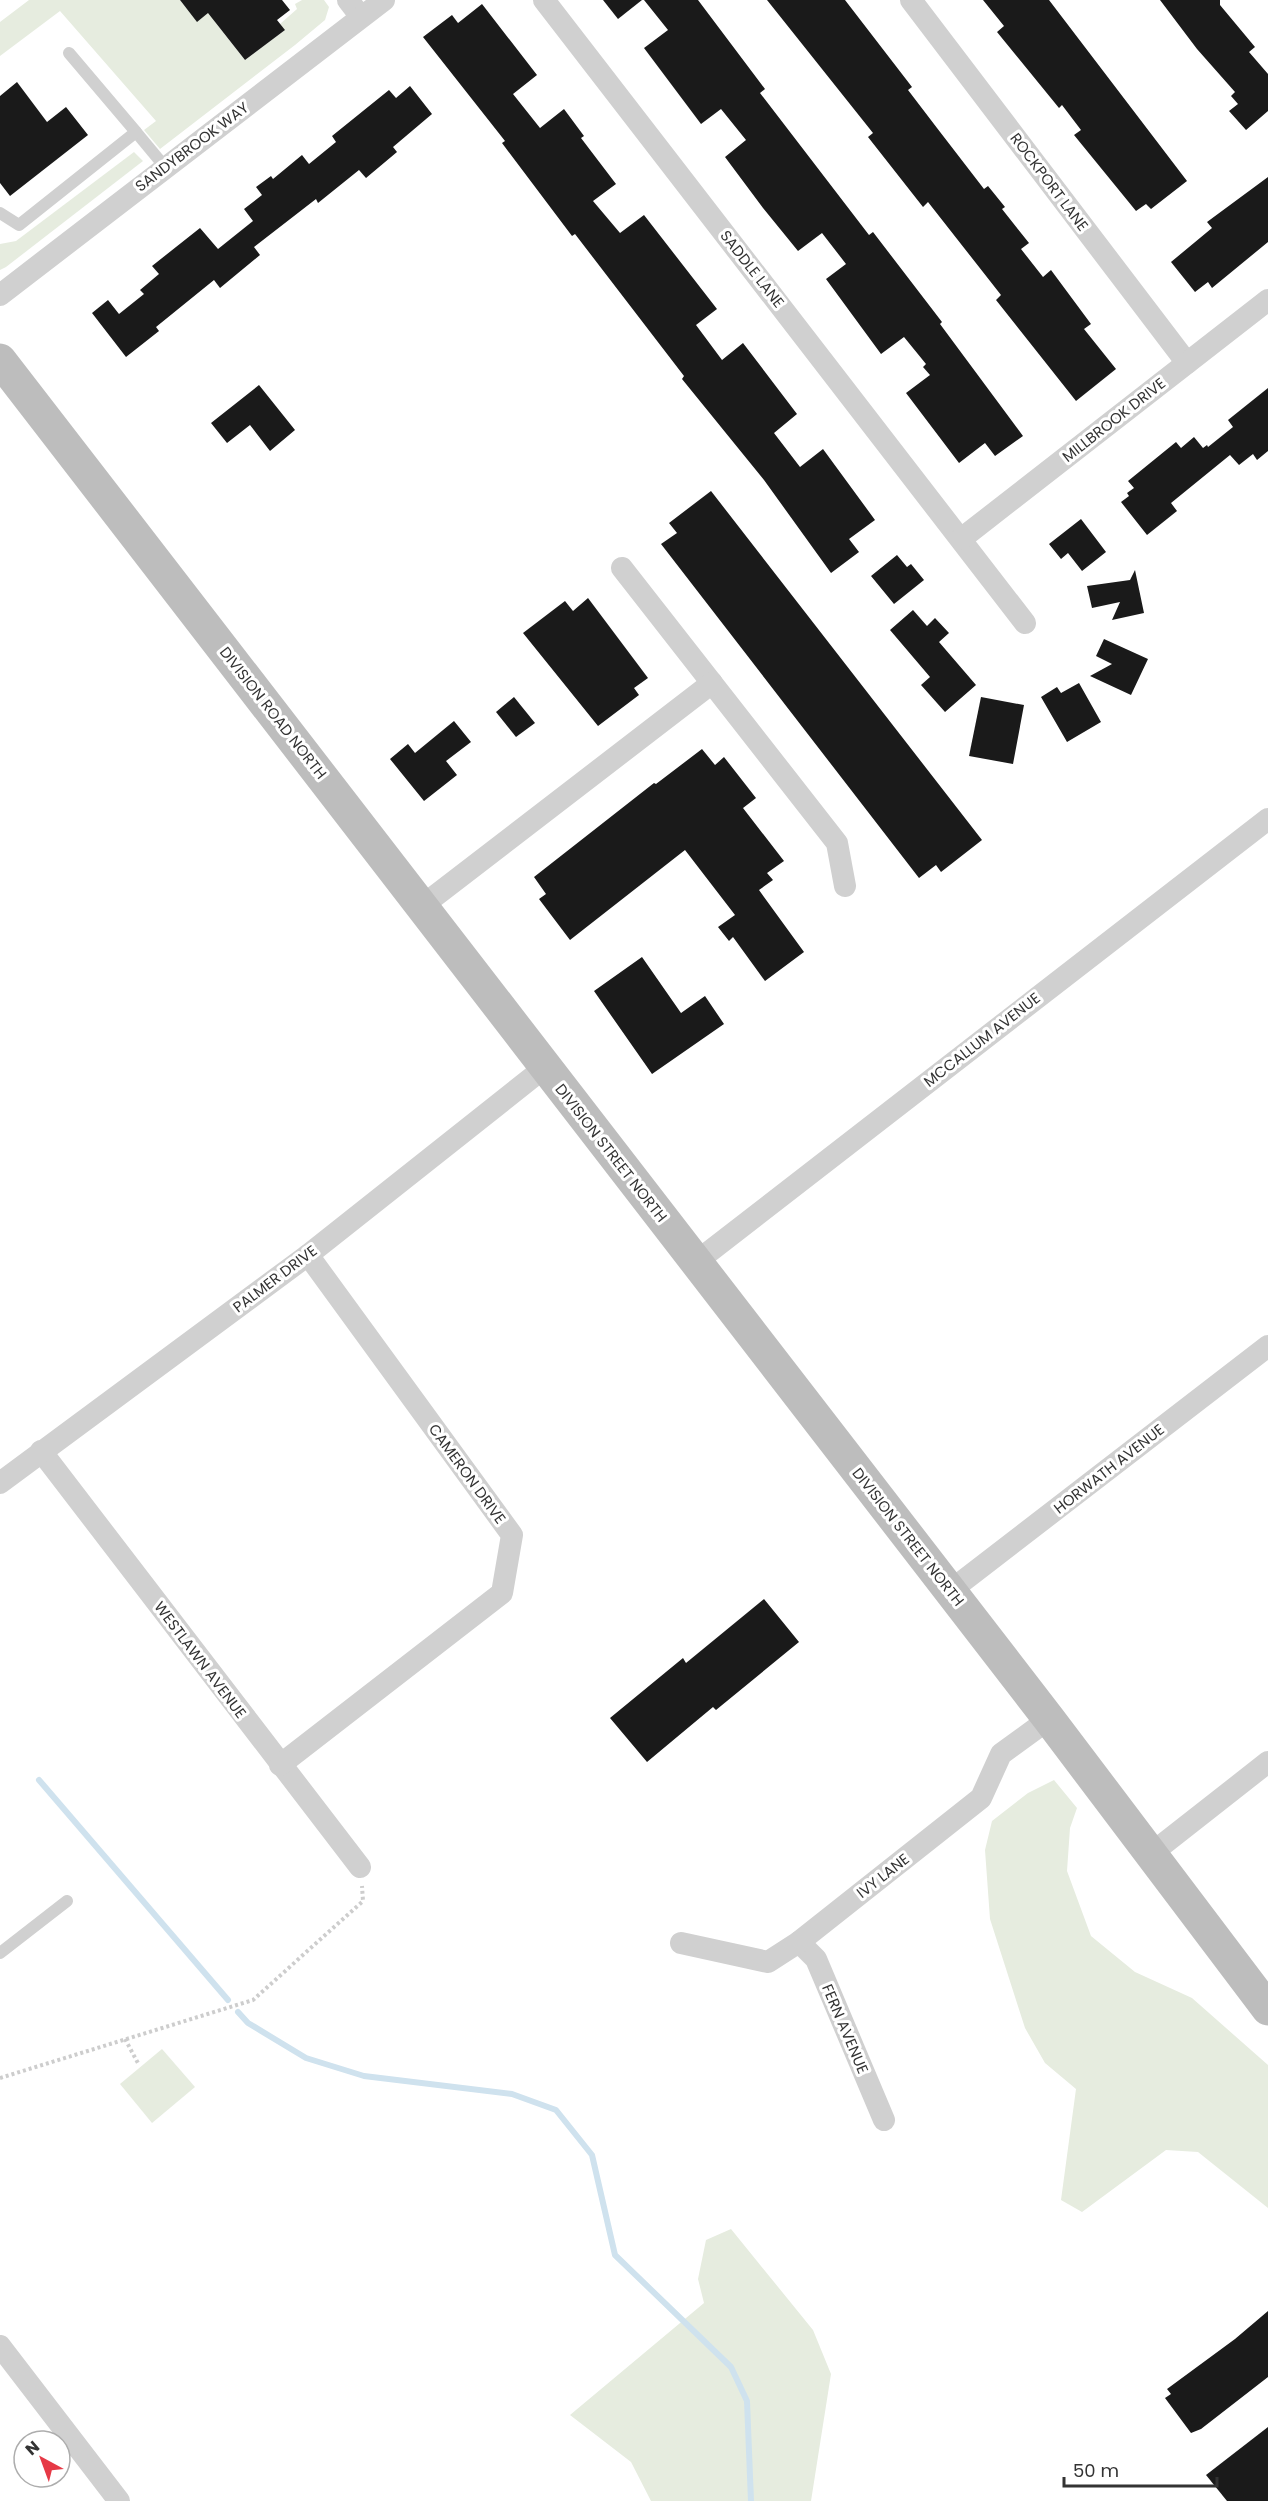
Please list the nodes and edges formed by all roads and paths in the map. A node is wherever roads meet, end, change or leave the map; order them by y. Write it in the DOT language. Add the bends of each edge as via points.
graph roads {
  1 [pos="384,0"];
  2 [pos="544,0"];
  3 [pos="911,0"];
  4 [pos="355,9"];
  5 [pos="69,53"];
  6 [pos="136,132"];
  7 [pos="165,167"];
  8 [pos="0,213"];
  9 [pos="0,295"];
  10 [pos="1268,300"];
  11 [pos="0,360"];
  12 [pos="1187,363"];
  13 [pos="960,539"];
  14 [pos="622,568"];
  15 [pos="1025,623"];
  16 [pos="712,683"];
  17 [pos="1268,819"];
  18 [pos="845,886"];
  19 [pos="422,906"];
  20 [pos="544,1068"];
  21 [pos="308,1255"];
  22 [pos="696,1262"];
  23 [pos="1268,1346"];
  24 [pos="41,1451"];
  25 [pos="0,1483"];
  26 [pos="950,1591"];
  27 [pos="1049,1719"];
  28 [pos="1268,1762"];
  29 [pos="280,1765"];
  30 [pos="1152,1853"];
  31 [pos="360,1867"];
  32 [pos="68,1901"];
  33 [pos="799,1942"];
  34 [pos="681,1943"];
  35 [pos="0,1953"];
  36 [pos="1268,2009"];
  37 [pos="125,2039"];
  38 [pos="139,2065"];
  39 [pos="0,2078"];
  40 [pos="884,2120"];
  41 [pos="0,2346"];
  42 [pos="119,2501"];
  1 -- 4 [label="street, SANDYBROOK WAY"];
  2 -- 13 [label="street, SADDLE LANE"];
  3 -- 12 [label="street, ROCKPORT LANE"];
  4 -- 7 [label="street, SANDYBROOK WAY"];
  5 -- 6 [label="lane"];
  6 -- 7 [label="lane"];
  6 -- 8 [label="lane" via="19,225"];
  7 -- 9 [label="street, SANDYBROOK WAY"];
  10 -- 12 [label="street, MILLBROOK DRIVE"];
  11 -- 19 [label="main road, DIVISION ROAD NORTH"];
  12 -- 13 [label="street, MILLBROOK DRIVE"];
  13 -- 15 [label="street, SADDLE LANE"];
  14 -- 16 [label="street"];
  16 -- 18 [label="street" via="837,843"];
  16 -- 19 [label="street"];
  17 -- 22 [label="street, MCCALLUM AVENUE"];
  19 -- 20 [label="main road, DIVISION ROAD NORTH"];
  20 -- 21 [label="street, PALMER DRIVE"];
  20 -- 22 [label="main road, DIVISION STREET NORTH"];
  21 -- 24 [label="street, PALMER DRIVE"];
  21 -- 29 [label="street, CAMERON DRIVE" via="512,1535 502,1593"];
  22 -- 26 [label="main road, DIVISION STREET NORTH"];
  23 -- 26 [label="street, HORWATH AVENUE"];
  24 -- 25 [label="street, PALMER DRIVE"];
  24 -- 29 [label="street, WESTLAWN AVENUE"];
  26 -- 27 [label="main road, DIVISION STREET NORTH"];
  27 -- 30 [label="main road, DIVISION STREET NORTH"];
  27 -- 33 [label="street, IVY LANE" via="1001,1754 981,1798"];
  28 -- 30 [label="street"];
  29 -- 31 [label="street, WESTLAWN AVENUE"];
  30 -- 36 [label="main road, DIVISION STREET NORTH"];
  31 -- 37 [label="path" via="363,1901 252,2000"];
  32 -- 35 [label="lane"];
  33 -- 34 [label="street, IVY LANE" via="768,1962"];
  33 -- 40 [label="street, FERN AVENUE" via="816,1959"];
  37 -- 38 [label="path"];
  37 -- 39 [label="path"];
  41 -- 42 [label="street"];
}
